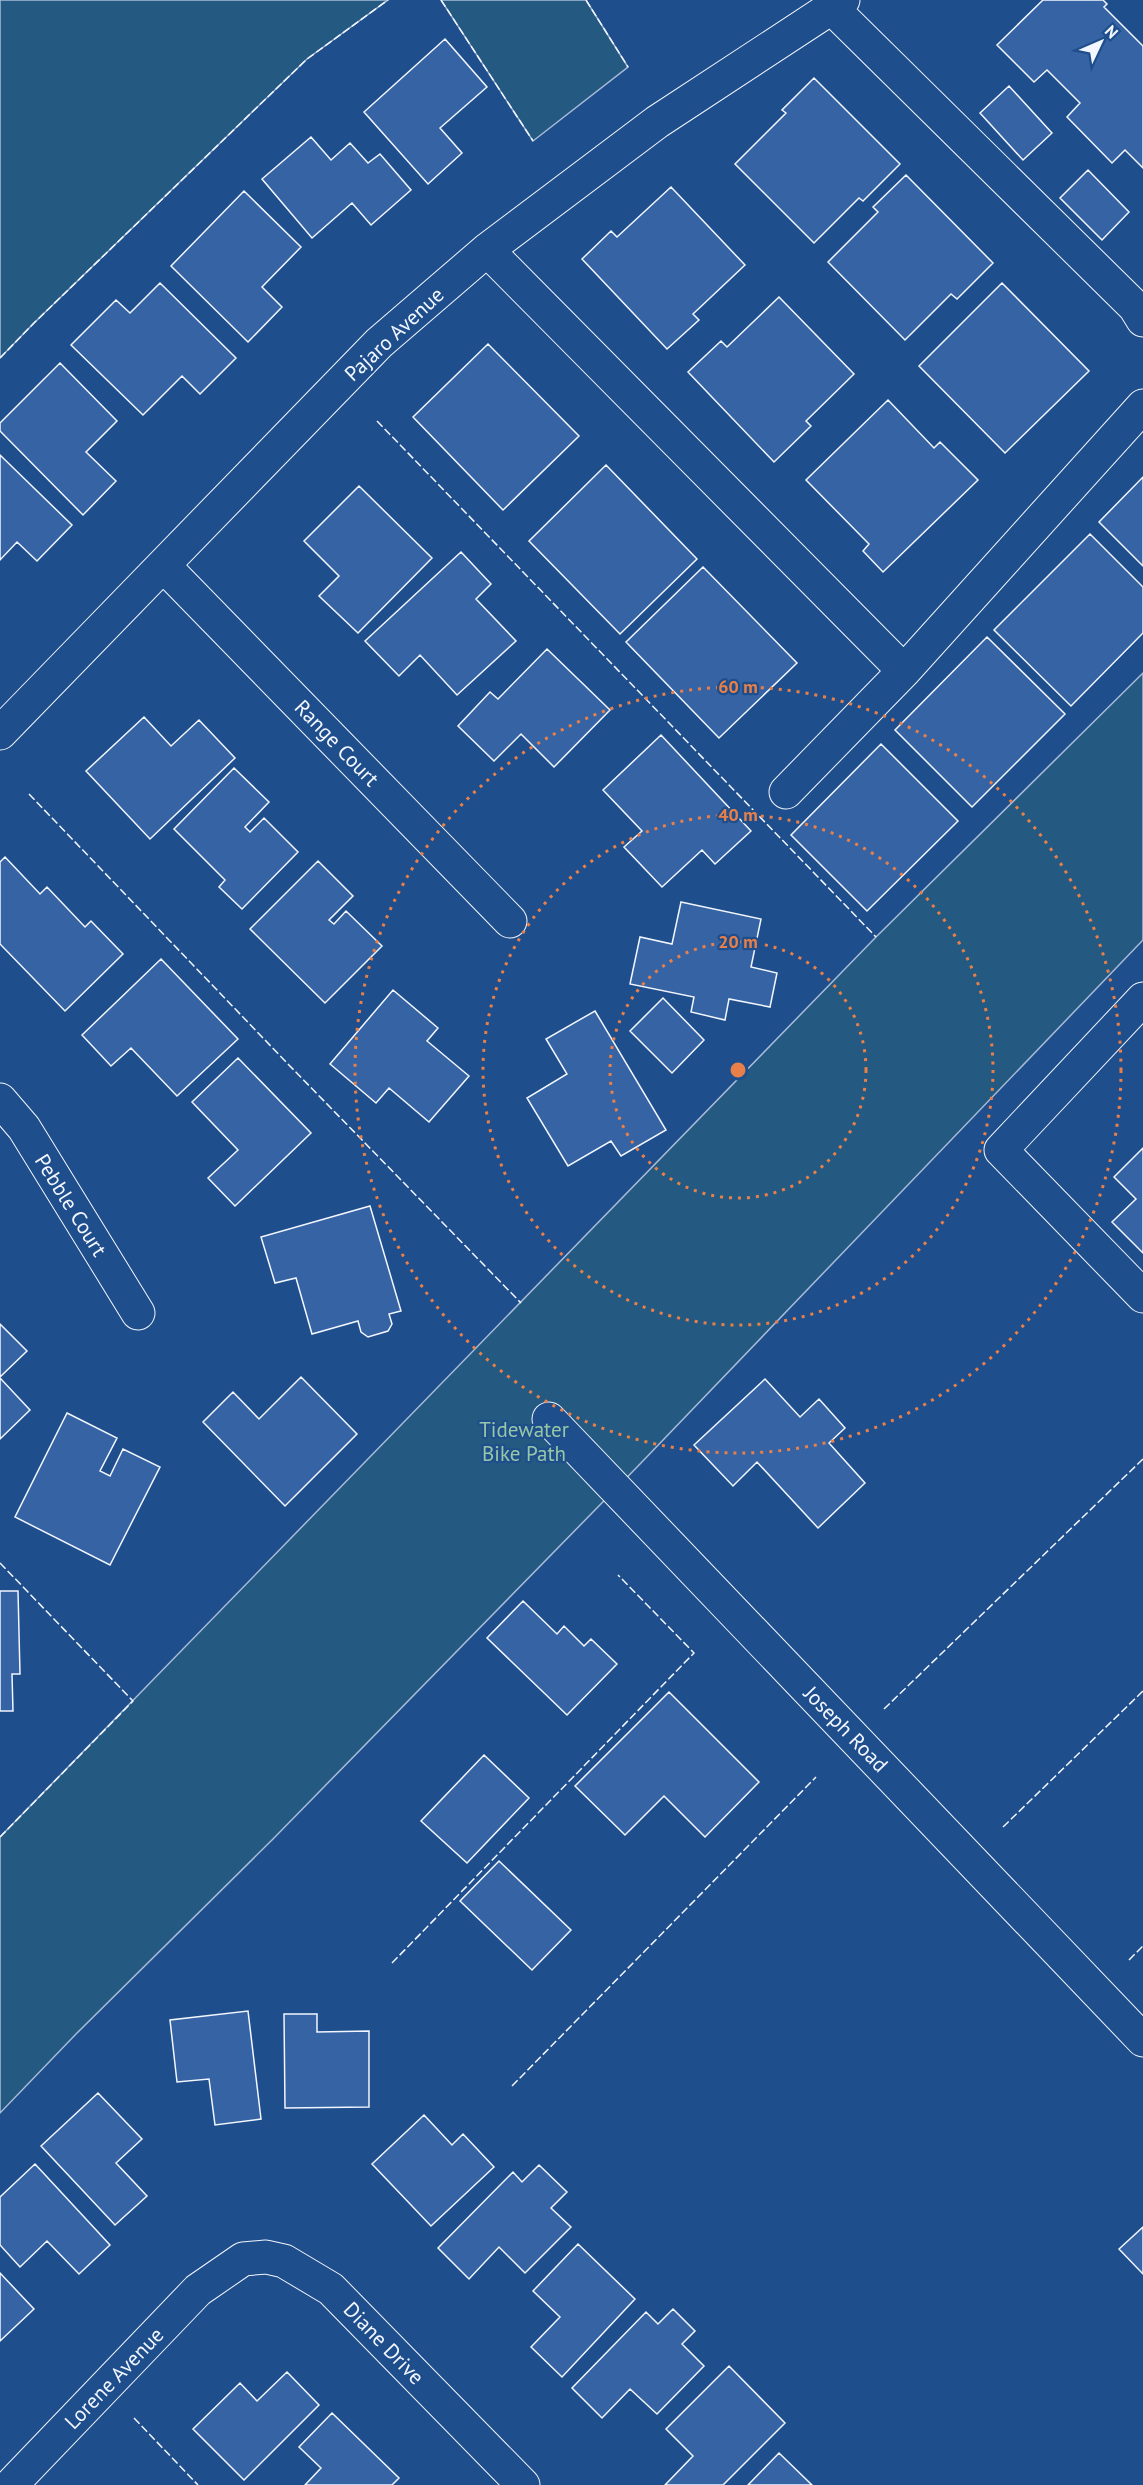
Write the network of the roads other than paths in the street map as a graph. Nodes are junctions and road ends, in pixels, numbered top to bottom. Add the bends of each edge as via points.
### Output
1 (837, 4) edge
2 (487, 250) junction
3 (1143, 320) edge
4 (1143, 406) edge
5 (164, 566) junction
6 (904, 671) junction
7 (0, 733) edge
8 (786, 792) dead end
9 (510, 921) dead end
10 (1143, 999) edge
11 (0, 1100) edge
12 (1143, 1296) edge
13 (138, 1313) dead end
14 (549, 1419) dead end
15 (1143, 2040) edge
16 (220, 2275) joint
17 (11, 2485) edge
18 (523, 2485) edge

1 - 2 street, Pajaro Avenue via 657,122
1 - 3 street via 1135,307
2 - 5 street, Pajaro Avenue via 379,343
2 - 6 street
4 - 6 street
5 - 7 street, Pajaro Avenue
5 - 9 street, Range Court
6 - 8 street
10 - 12 street via 1001,1150
11 - 13 street, Pebble Court via 24,1128
14 - 15 street, Joseph Road
16 - 17 street, Lorene Avenue via 198,2290
16 - 18 street, Diane Drive via 243,2259 266,2257 284,2261 331,2289

